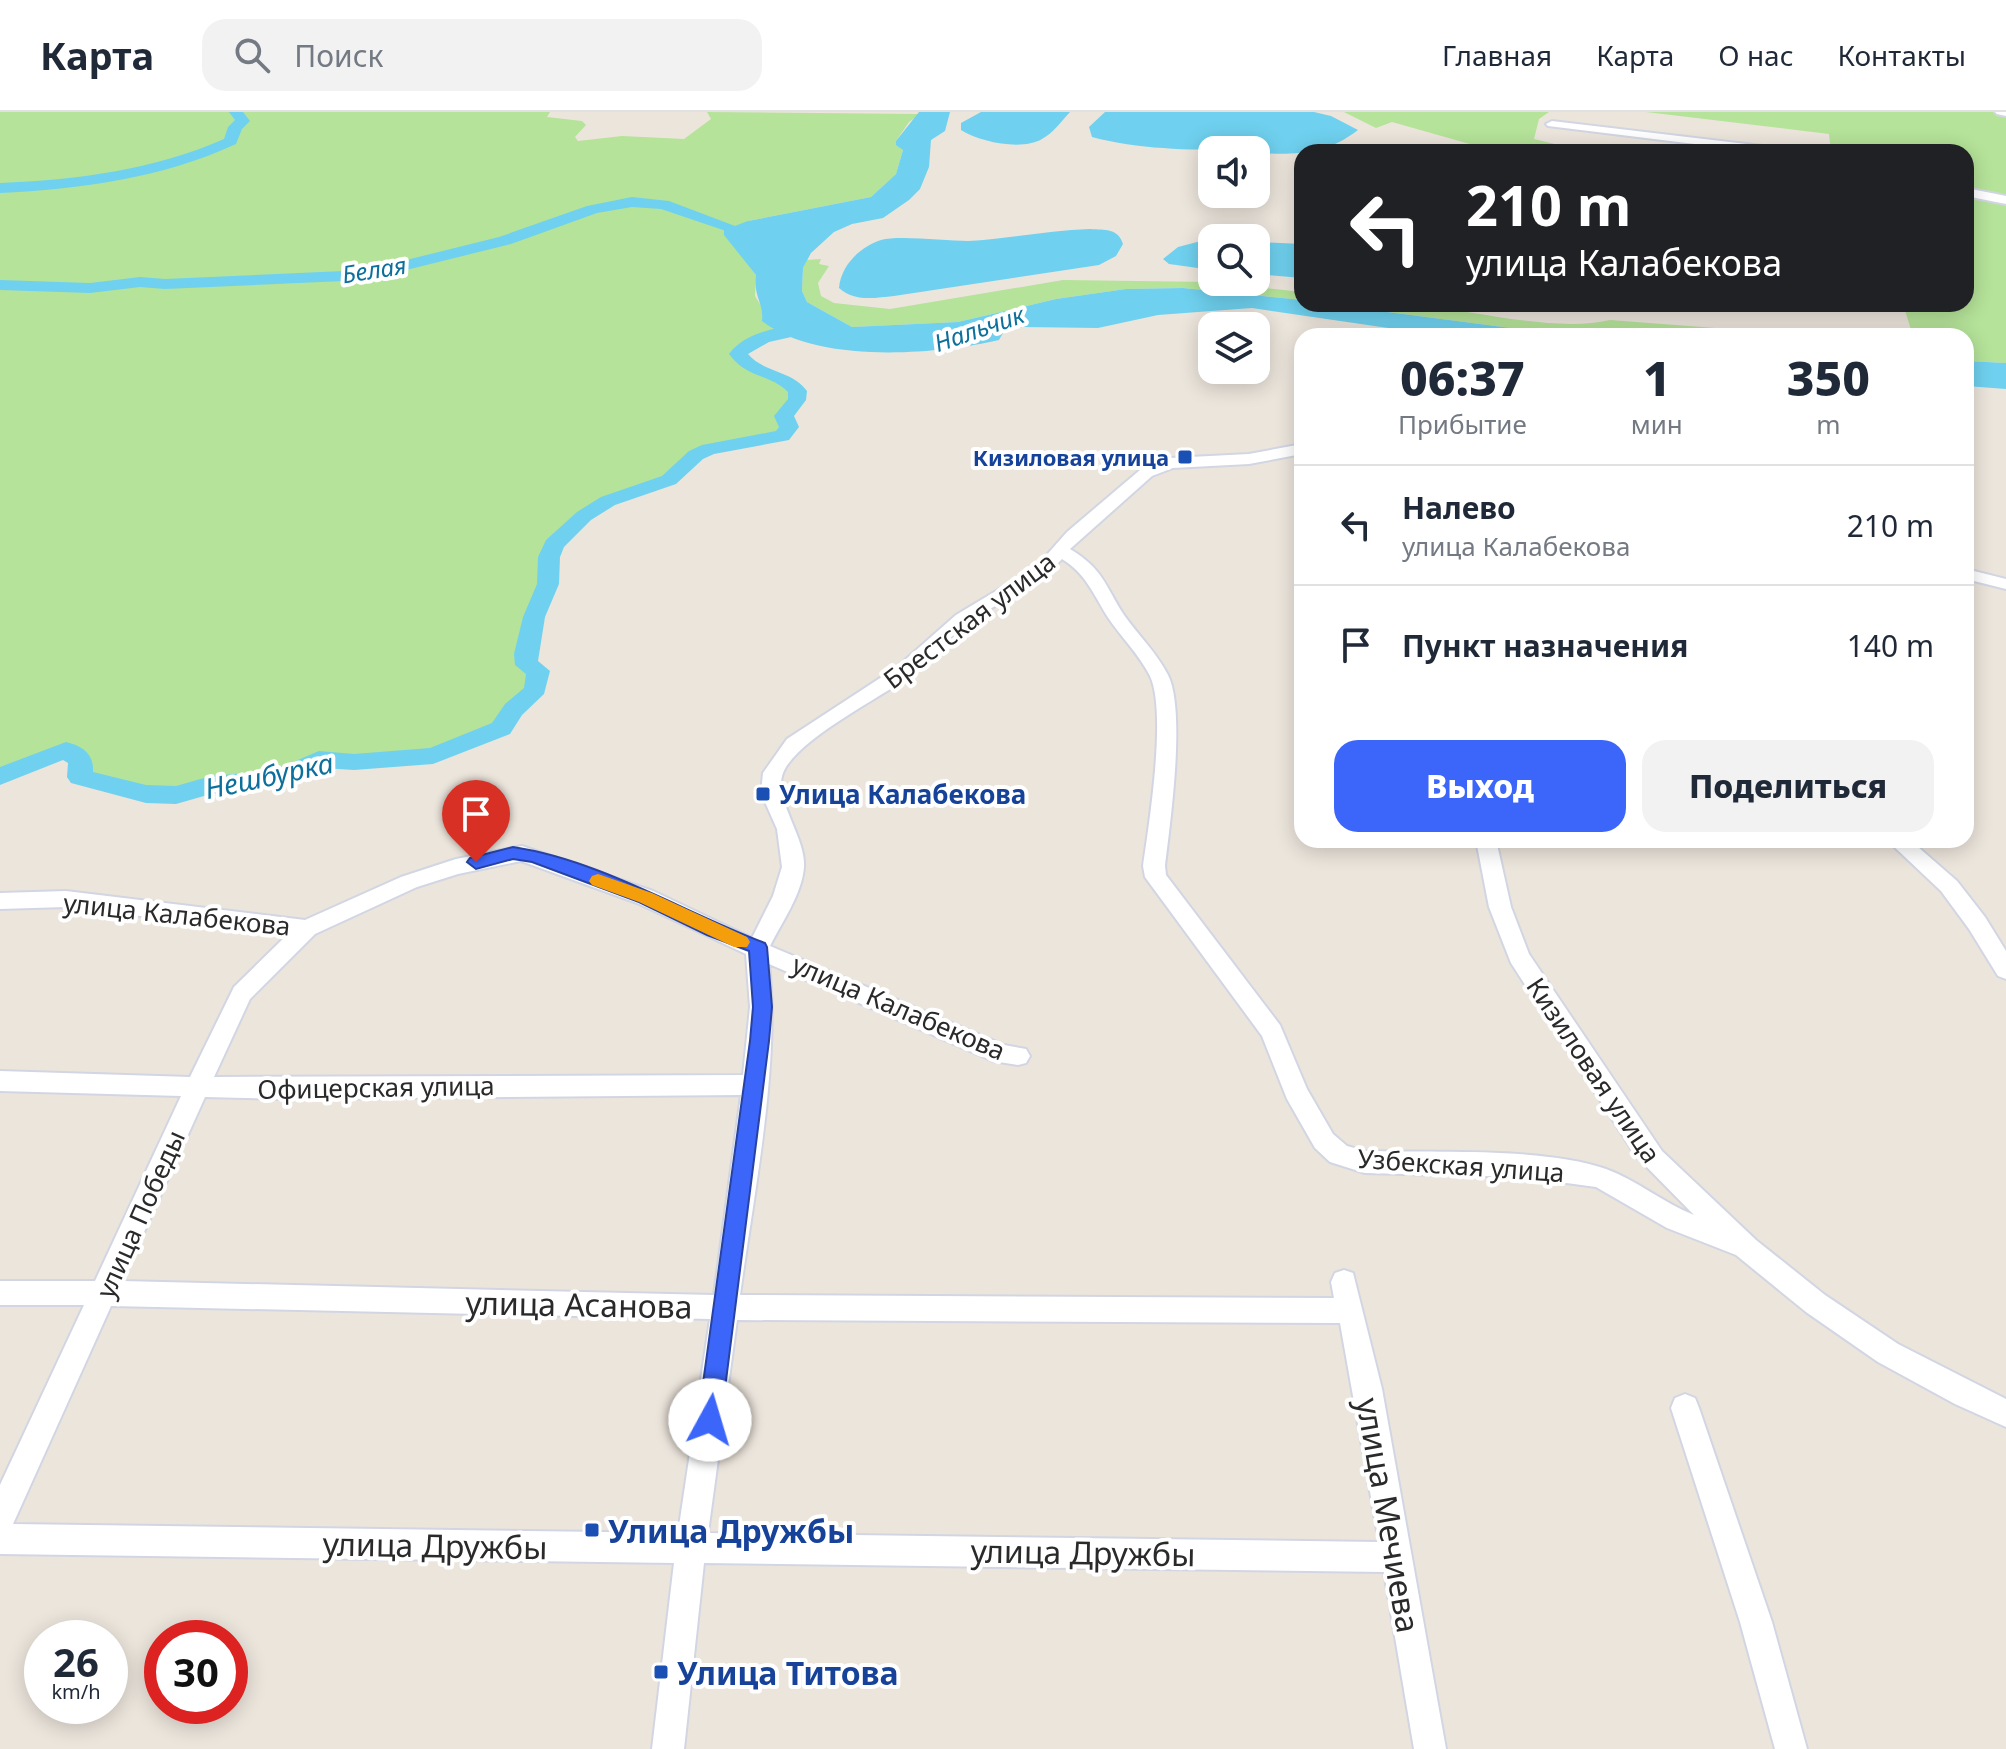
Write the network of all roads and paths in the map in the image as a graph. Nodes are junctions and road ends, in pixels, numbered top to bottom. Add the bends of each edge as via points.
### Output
1 (1552, 124) dead end
2 (1721, 144) edge
3 (1974, 194) edge
4 (2006, 200) edge
5 (1294, 451) edge
6 (1061, 551) junction
7 (1974, 576) edge
8 (2006, 584) edge
9 (1488, 848) edge
10 (1906, 848) edge
11 (0, 901) edge
12 (307, 928) junction
13 (758, 947) junction
14 (2006, 970) edge
15 (1018, 1056) dead end
16 (0, 1081) edge
17 (753, 1085) junction
18 (197, 1088) junction
19 (1740, 1245) junction
20 (0, 1293) edge
21 (104, 1293) junction
22 (1348, 1296) joint
23 (724, 1307) junction
24 (1685, 1408) dead end
25 (2006, 1413) edge
26 (0, 1518) edge
27 (0, 1539) edge
28 (691, 1548) junction
29 (1398, 1557) junction
30 (668, 1749) edge
31 (1430, 1749) edge
32 (1791, 1749) edge

1 - 2 street
3 - 4 street
5 - 6 street, Брестская улица via 1160,466 1139,478
6 - 13 street, Брестская улица via 1034,577 962,619 904,671 803,737 781,758 770,788 787,829 793,867
6 - 19 street, Узбекская улица via 1087,567 1160,677 1165,784 1156,877 1272,1032 1296,1092 1330,1149 1365,1162 1507,1165 1581,1173 1602,1178 1676,1220
7 - 8 street
9 - 19 street, Кизиловая улица via 1500,907 1529,975 1645,1149
10 - 14 street via 1949,886
11 - 12 street, улица Калабекова via 66,899
12 - 13 street, улица Калабекова via 409,882 522,853 645,897
12 - 18 street, улица Победы via 242,993
13 - 15 street, улица Калабекова via 1001,1054
13 - 17 street via 762,1007
16 - 18 street, Офицерская улица
17 - 18 street, Офицерская улица
17 - 23 street
18 - 21 street, улица Победы
19 - 25 street, Кизиловая улица via 1903,1365
20 - 21 street, улица Асанова
21 - 23 street, улица Асанова
21 - 26 street, улица Победы
22 - 23 street, улица Асанова
22 - 29 street, улица Мечиева
23 - 28 street
24 - 32 street via 1756,1622
27 - 28 street, улица Дружбы
28 - 29 street, улица Дружбы
28 - 30 street
29 - 31 street, улица Мечиева

